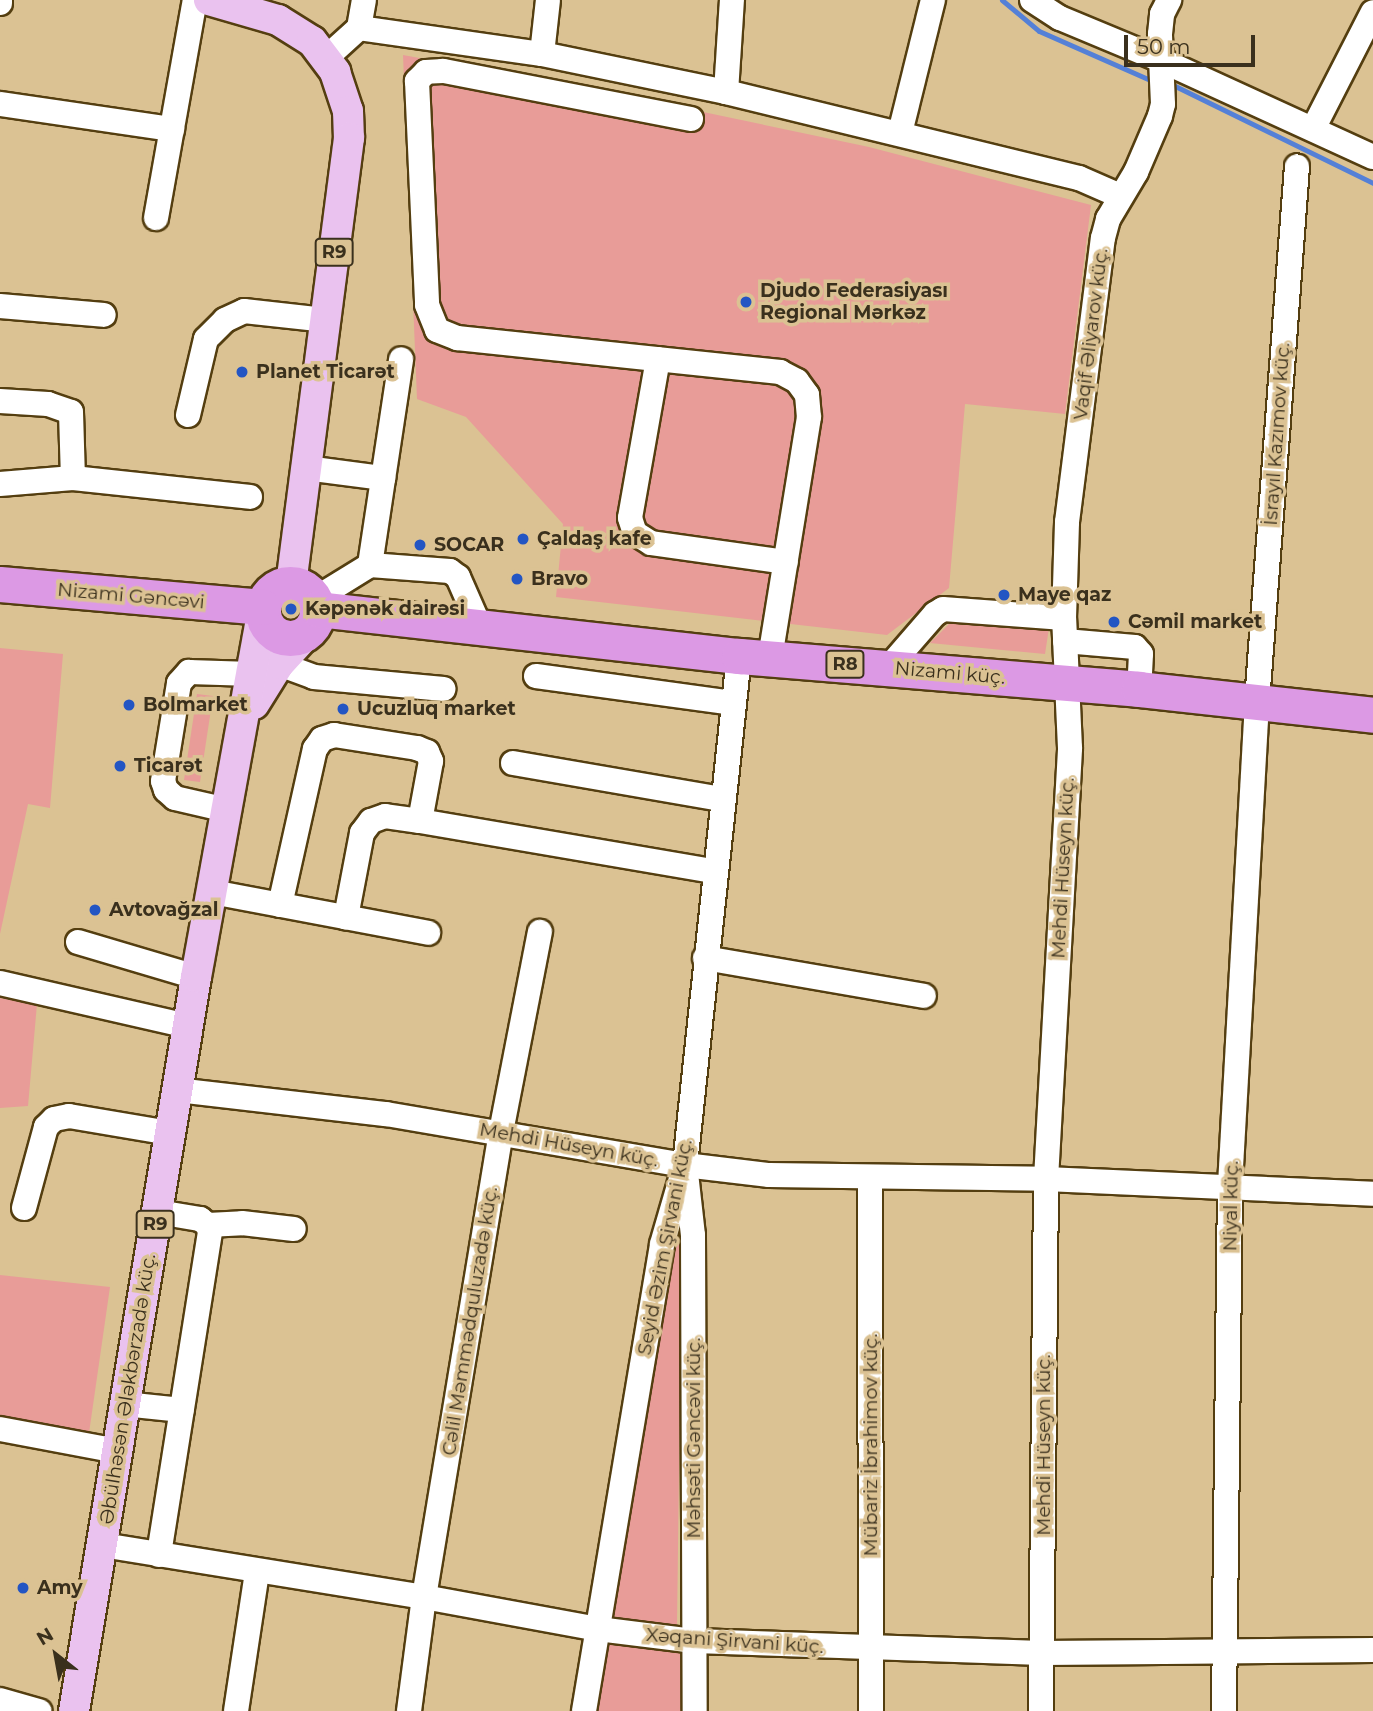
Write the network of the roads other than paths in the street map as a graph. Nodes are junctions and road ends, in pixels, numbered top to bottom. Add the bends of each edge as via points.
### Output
1 (195, 0) edge
2 (209, 0) edge
3 (364, 0) edge
4 (548, 0) edge
5 (732, 0) edge
6 (933, 0) edge
7 (1032, 0) edge
8 (1169, 0) edge
9 (251, 5) edge
10 (1373, 12) edge
11 (359, 28) junction
12 (542, 54) junction
13 (327, 57) junction
14 (1161, 60) junction
15 (726, 92) junction
16 (0, 104) edge
17 (691, 119) dead end
18 (172, 129) junction
19 (1313, 129) junction
20 (900, 133) junction
21 (1373, 157) edge
22 (1297, 166) dead end
23 (1120, 196) junction
24 (156, 218) dead end
25 (0, 306) edge
26 (104, 315) dead end
27 (325, 320) junction
28 (401, 359) dead end
29 (658, 359) junction
30 (0, 401) edge
31 (188, 415) dead end
32 (306, 468) junction
33 (73, 478) junction
34 (383, 478) junction
35 (0, 484) edge
36 (250, 497) dead end
37 (786, 562) junction
38 (370, 565) junction
39 (0, 584) edge
40 (309, 605) junction
41 (263, 607) junction
42 (480, 627) junction
43 (1065, 629) junction
44 (755, 657) junction
45 (888, 668) junction
46 (265, 669) junction
47 (537, 676) dead end
48 (1067, 683) junction
49 (443, 689) dead end
50 (1139, 689) junction
51 (1257, 702) junction
52 (732, 703) junction
53 (1373, 715) edge
54 (513, 762) dead end
55 (722, 799) junction
56 (227, 810) junction
57 (420, 821) junction
58 (714, 871) junction
59 (212, 892) junction
60 (280, 905) junction
61 (346, 917) junction
62 (540, 932) dead end
63 (428, 933) dead end
64 (78, 942) dead end
65 (705, 958) junction
66 (196, 977) junction
67 (0, 983) edge
68 (924, 996) dead end
69 (188, 1026) junction
70 (177, 1090) junction
71 (501, 1132) junction
72 (170, 1133) junction
73 (685, 1165) junction
74 (870, 1178) junction
75 (1046, 1178) junction
76 (1230, 1185) junction
77 (1373, 1194) edge
78 (24, 1208) dead end
79 (158, 1212) junction
80 (208, 1225) junction
81 (294, 1229) dead end
82 (124, 1404) junction
83 (182, 1410) junction
84 (0, 1429) edge
85 (117, 1451) junction
86 (103, 1545) junction
87 (159, 1555) junction
88 (257, 1572) junction
89 (424, 1597) junction
90 (598, 1629) junction
91 (695, 1641) junction
92 (872, 1650) junction
93 (1373, 1650) edge
94 (1042, 1653) junction
95 (1224, 1654) junction
96 (0, 1700) edge
97 (38, 1711) edge
98 (74, 1711) edge
99 (236, 1711) edge
100 (409, 1711) edge
101 (584, 1711) edge
102 (695, 1711) edge
103 (871, 1711) edge
104 (1041, 1711) edge
105 (1224, 1711) edge

1 - 18 street
2 - 9 main road, R9
3 - 11 street
4 - 12 street
5 - 15 street
6 - 20 street
7 - 14 street via 1060,18
8 - 14 street, Vaqif Əliyarov küç. via 1162,14
9 - 13 main road, R9 via 296,30
10 - 19 street
11 - 12 street
11 - 13 street
12 - 15 street
13 - 27 main road, R9 via 343,89 349,138
14 - 19 street
14 - 23 street, Vaqif Əliyarov küç. via 1160,116 1152,140
15 - 20 street
16 - 18 street
17 - 29 street, Seyid Əzim Şirvani küç. via 443,71 426,72 417,81 426,305 437,330 457,338
18 - 24 street
19 - 21 street
20 - 23 street via 1079,178
22 - 51 street, İsrayıl Kazımov küç.
23 - 43 street, Vaqif Əliyarov küç. via 1103,238 1067,522
25 - 26 street
27 - 31 street via 244,311 225,320 206,339
27 - 32 main road, R9
28 - 34 street
29 - 37 street, Seyid Əzim Şirvani küç. via 780,372 797,381 807,395 810,417
29 - 37 street via 630,518 635,533 651,543
30 - 33 street via 48,404 71,412
32 - 34 street
32 - 40 main road, R9
33 - 35 street
33 - 36 street
34 - 38 street
37 - 44 street, Seyid Əzim Şirvani küç.
38 - 40 street
38 - 42 street via 450,571 458,577
39 - 41 highway, Nizami Gəncəvi
40 - 41 highway via 272,590
40 - 41 highway, Nizami küç. via 304,635 284,638 268,626
40 - 42 highway, Nizami küç. / R8
40 - 46 main road, Əbülhəsən Ələkbərzadə küç.
41 - 46 main road
42 - 44 highway, Nizami küç. / R8
43 - 45 street via 943,609
43 - 48 street, Vaqif Əliyarov küç.
43 - 50 street via 1135,647 1141,654
44 - 45 highway, Nizami küç. / R8
44 - 52 street, Seyid Əzim Şirvani küç.
45 - 48 highway, Nizami küç. / R8
46 - 49 street
46 - 56 main road, Əbülhəsən Ələkbərzadə küç. / R9 via 242,737
46 - 56 street via 189,671 179,682 163,781 166,790 175,798
47 - 52 street
48 - 50 highway, Nizami küç. / R8
48 - 75 street, Mehdi Hüseyn küç. via 1070,748
50 - 51 highway, Nizami küç. / R8
51 - 53 highway, Nizami küç. / R8
51 - 76 street, Niyal küç.
52 - 55 street, Seyid Əzim Şirvani küç.
54 - 55 street
55 - 58 street, Seyid Əzim Şirvani küç.
56 - 59 main road, Əbülhəsən Ələkbərzadə küç. / R9
57 - 58 street
57 - 60 street via 431,761 427,752 334,735 322,739 314,749
57 - 61 street via 385,816 371,821 362,833
58 - 65 street, Seyid Əzim Şirvani küç.
59 - 60 street
59 - 66 main road, Əbülhəsən Ələkbərzadə küç. / R9
60 - 61 street
61 - 63 street
62 - 71 street, Cəlil Məmmədquluzadə küç.
64 - 66 street
65 - 68 street
65 - 73 street, Seyid Əzim Şirvani küç.
66 - 69 main road, Əbülhəsən Ələkbərzadə küç. / R9
67 - 69 street
69 - 70 main road, Əbülhəsən Ələkbərzadə küç. / R9
70 - 71 street, Mehdi Hüseyn küç.
70 - 72 main road, Əbülhəsən Ələkbərzadə küç. / R9
71 - 73 street, Mehdi Hüseyn küç.
71 - 89 street, Cəlil Məmmədquluzadə küç.
72 - 78 street via 69,1115 54,1119 46,1127
72 - 79 main road, Əbülhəsən Ələkbərzadə küç. / R9
73 - 74 street, Mehdi Hüseyn küç. via 769,1175
73 - 90 street, Seyid Əzim Şirvani küç. via 662,1244
73 - 91 street, Məhsəti Gəncəvi küç. via 693,1235
74 - 75 street, Mehdi Hüseyn küç.
74 - 92 street, Mübariz İbrahimov küç.
75 - 76 street, Mehdi Hüseyn küç.
75 - 94 street, Mehdi Hüseyn küç.
76 - 77 street, Mehdi Hüseyn küç.
76 - 95 street, Niyal küç.
79 - 80 street via 200,1219
79 - 82 main road, Əbülhəsən Ələkbərzadə küç. / R9
80 - 81 street via 242,1223
80 - 83 street
82 - 83 street
82 - 85 main road, Əbülhəsən Ələkbərzadə küç. / R9
83 - 87 street
84 - 85 street
85 - 86 main road, Əbülhəsən Ələkbərzadə küç. / R9
86 - 87 street, Xəqani Şirvani küç.
86 - 98 main road, Əbülhəsən Ələkbərzadə küç. / R9
87 - 88 street, Xəqani Şirvani küç.
88 - 89 street, Xəqani Şirvani küç.
88 - 99 street
89 - 90 street, Xəqani Şirvani küç.
89 - 100 street, Cəlil Məmmədquluzadə küç.
90 - 91 street, Xəqani Şirvani küç.
90 - 101 street, Seyid Əzim Şirvani küç.
91 - 92 street, Xəqani Şirvani küç.
91 - 102 street, Məhsəti Gəncəvi küç.
92 - 94 street, Xəqani Şirvani küç.
92 - 103 street, Mübariz İbrahimov küç.
93 - 95 street, Xəqani Şirvani küç.
94 - 95 street, Xəqani Şirvani küç.
94 - 104 street, Mehdi Hüseyn küç.
95 - 105 street, Niyal küç.
96 - 97 street

